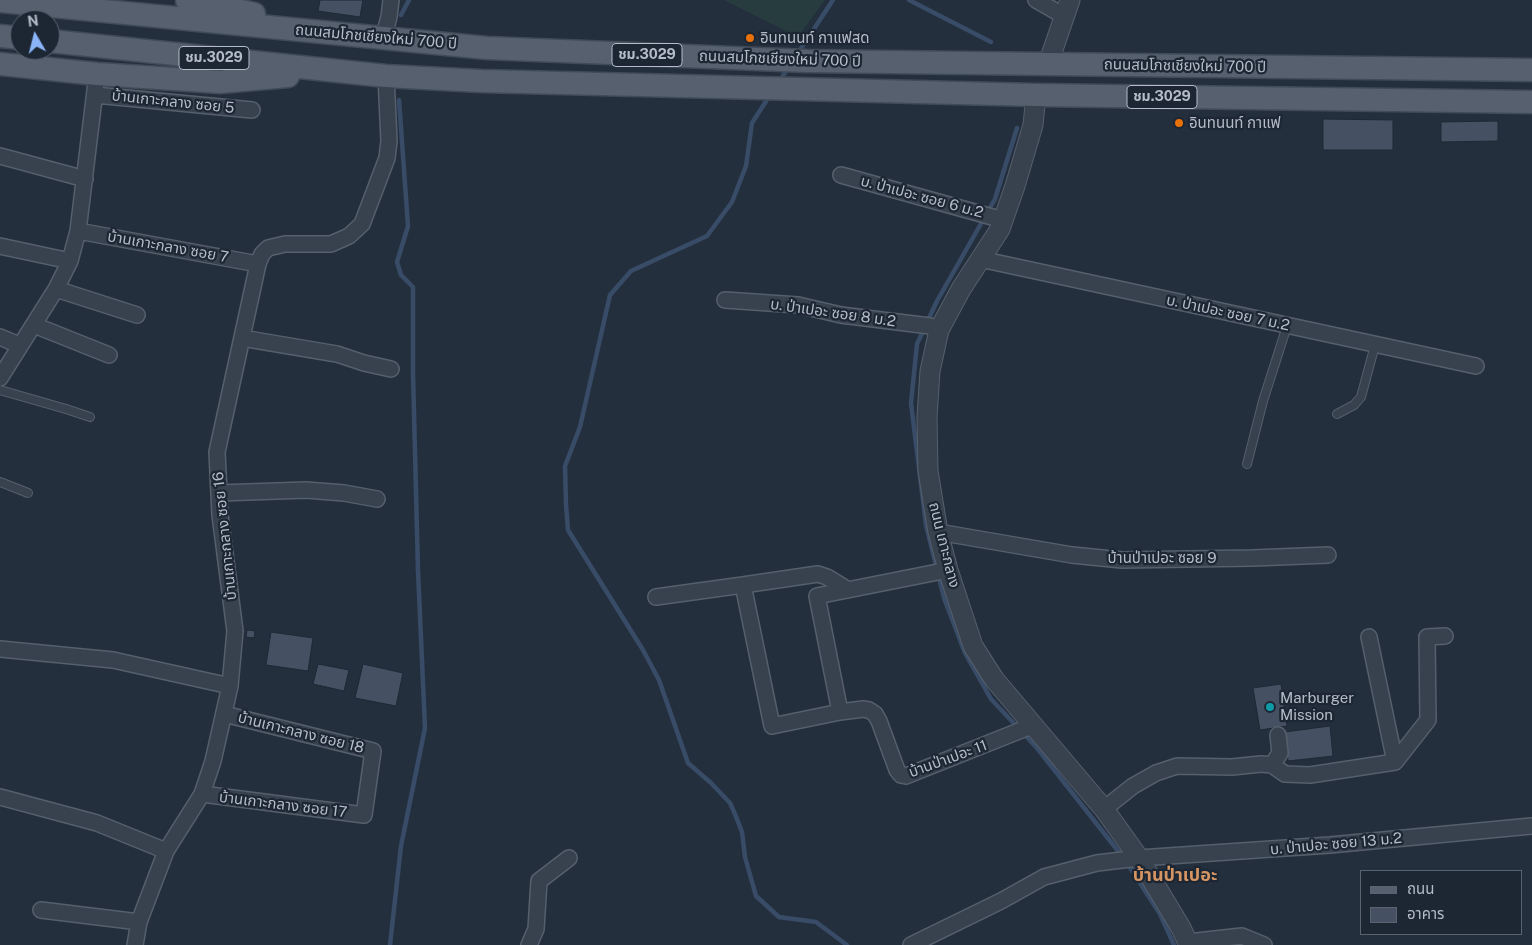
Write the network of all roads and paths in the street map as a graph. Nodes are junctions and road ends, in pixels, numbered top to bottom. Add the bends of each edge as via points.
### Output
1 (187, 0) edge
2 (392, 0) edge
3 (1036, 0) edge
4 (0, 1) edge
5 (1067, 8) edge
6 (338, 34) junction
7 (378, 38) junction
8 (60, 42) edge
9 (0, 64) edge
10 (1048, 64) junction
11 (1532, 70) edge
12 (337, 71) junction
13 (386, 76) junction
14 (96, 84) junction
15 (1036, 95) junction
16 (1532, 102) edge
17 (252, 110) dead end
18 (0, 156) edge
19 (841, 175) dead end
20 (86, 179) junction
21 (1003, 220) junction
22 (78, 231) junction
23 (0, 246) edge
24 (980, 259) junction
25 (70, 261) junction
26 (258, 264) junction
27 (56, 289) junction
28 (725, 300) dead end
29 (137, 315) dead end
30 (34, 325) junction
31 (1286, 326) junction
32 (930, 327) junction
33 (0, 337) edge
34 (242, 338) junction
35 (19, 345) junction
36 (1375, 345) junction
37 (109, 355) dead end
38 (1476, 366) dead end
39 (391, 369) dead end
40 (0, 378) edge
41 (0, 390) edge
42 (1337, 414) dead end
43 (90, 418) dead end
44 (1247, 464) dead end
45 (0, 482) edge
46 (219, 493) junction
47 (28, 494) dead end
48 (377, 500) dead end
49 (938, 532) junction
50 (1328, 555) dead end
51 (941, 571) junction
52 (743, 584) junction
53 (848, 590) junction
54 (656, 597) dead end
55 (1445, 636) dead end
56 (1369, 638) dead end
57 (0, 649) edge
58 (230, 686) junction
59 (840, 712) junction
60 (224, 714) junction
61 (1025, 729) junction
62 (1278, 735) dead end
63 (1395, 762) junction
64 (1272, 765) junction
65 (369, 785) joint
66 (202, 794) junction
67 (0, 797) edge
68 (1104, 809) junction
69 (1532, 826) edge
70 (166, 851) junction
71 (569, 858) dead end
72 (1128, 859) junction
73 (41, 910) dead end
74 (140, 922) junction
75 (1189, 943) edge
76 (136, 945) edge
77 (530, 945) edge
78 (912, 945) edge
79 (1264, 945) edge

1 - 6 main road
2 - 7 street via 387,23
3 - 5 street
4 - 6 main road, ถนนสมโภชเชียงใหม่ 700 ปี / ชม.3029
5 - 10 street
6 - 7 main road, ถนนสมโภชเชียงใหม่ 700 ปี / ชม.3029
7 - 10 main road, ถนนสมโภชเชียงใหม่ 700 ปี / ชม.3029 via 487,48 771,60
8 - 12 main road, ถนนสมโภชเชียงใหม่ 700 ปี / ชม.3029
9 - 14 main road
10 - 11 main road, ถนนสมโภชเชียงใหม่ 700 ปี / ชม.3029
12 - 13 main road, ถนนสมโภชเชียงใหม่ 700 ปี / ชม.3029
12 - 14 main road via 220,82
13 - 15 main road, ถนนสมโภชเชียงใหม่ 700 ปี / ชม.3029
13 - 26 street, บ้านเกาะกลาง ซอย 16 via 387,158 362,224 349,236 331,244 285,244 268,248
14 - 17 street, บ้านเกาะกลาง ซอย 5
14 - 20 street
15 - 16 main road, ถนนสมโภชเชียงใหม่ 700 ปี / ชม.3029
15 - 21 street, ถนน เกาะกลาง via 1033,125
18 - 20 street
19 - 21 street, บ. ป่าเปอะ ซอย 6 ม.2
20 - 22 street
21 - 24 street, ถนน เกาะกลาง
22 - 25 street
22 - 26 street, บ้านเกาะกลาง ซอย 7
23 - 25 street
24 - 31 street, บ. ป่าเปอะ ซอย 7 ม.2
24 - 32 street, ถนน เกาะกลาง
25 - 27 street
26 - 34 street, บ้านเกาะกลาง ซอย 16
27 - 29 street
27 - 30 street
28 - 32 street, บ. ป่าเปอะ ซอย 8 ม.2 via 798,305 841,315
30 - 35 street
30 - 37 street
31 - 36 street, บ. ป่าเปอะ ซอย 7 ม.2
31 - 44 lane
32 - 49 street, ถนน เกาะกลาง via 928,471
33 - 35 street
34 - 39 street via 337,354
34 - 46 street, บ้านเกาะกลาง ซอย 16 via 217,452
35 - 40 street
36 - 38 street, บ. ป่าเปอะ ซอย 7 ม.2
36 - 42 lane via 1361,397
41 - 43 lane
45 - 47 lane
46 - 48 street via 306,490
46 - 58 street, บ้านเกาะกลาง ซอย 16 via 235,632
49 - 50 street, บ้านป่าเปอะ ซอย 9 via 1122,560
49 - 51 street, ถนน เกาะกลาง
51 - 53 street
51 - 61 street, ถนน เกาะกลาง via 973,646
52 - 53 street via 818,574
52 - 54 street
52 - 59 street via 772,726
53 - 59 street via 817,596
55 - 63 street via 1427,637 1428,720
56 - 63 street
57 - 58 street via 114,660
58 - 60 street, บ้านเกาะกลาง ซอย 16
59 - 61 street, บ้านป่าเปอะ 11 via 863,709 875,714 901,775 906,776
60 - 65 street, บ้านเกาะกลาง ซอย 18 via 373,751
60 - 66 street, บ้านเกาะกลาง ซอย 16
61 - 68 street, ถนน เกาะกลาง
62 - 64 street via 1280,753
63 - 64 street via 1310,775 1284,774
64 - 68 street via 1177,766 1133,786
65 - 66 street, บ้านเกาะกลาง ซอย 17 via 364,816
66 - 70 street, บ้านเกาะกลาง ซอย 16
67 - 70 street via 97,823
68 - 72 street, ถนน เกาะกลาง
69 - 72 street, บ. ป่าเปอะ ซอย 13 ม.2
70 - 74 street, บ้านเกาะกลาง ซอย 16
71 - 77 street via 539,881 536,929
72 - 75 street, ถนน เกาะกลาง
72 - 78 street, บ. ป่าเปอะ ซอย 13 ม.2 via 1097,862 1044,877
73 - 74 street
74 - 76 street, บ้านเกาะกลาง ซอย 16
75 - 79 street via 1242,936

